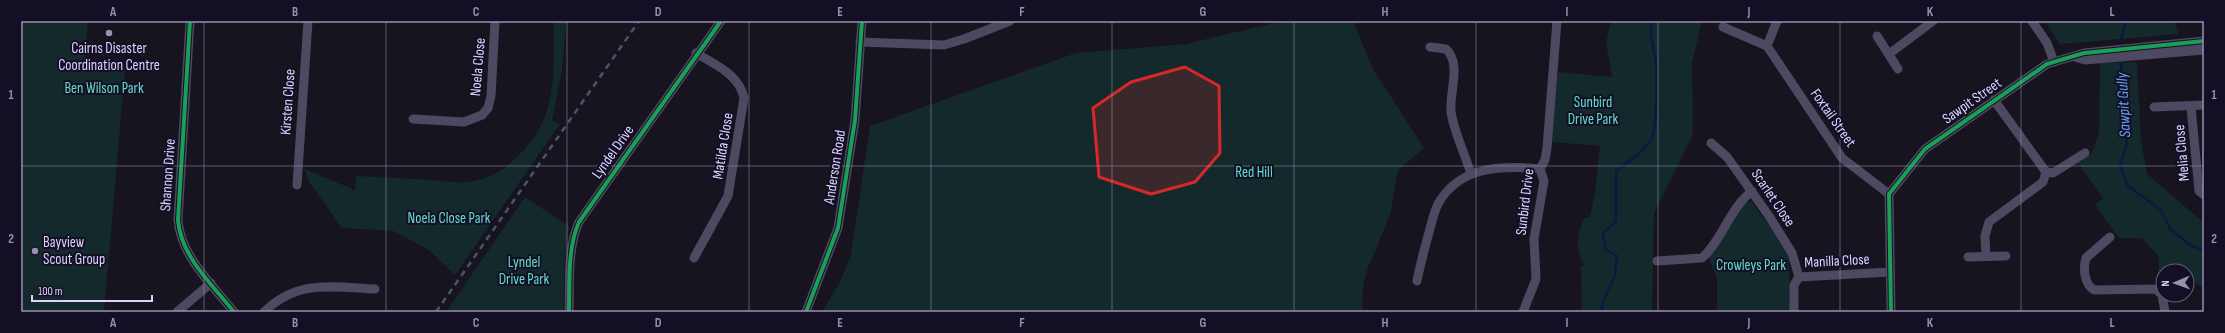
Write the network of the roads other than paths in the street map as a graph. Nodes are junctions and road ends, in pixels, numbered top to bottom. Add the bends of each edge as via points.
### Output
1 (190, 21) edge
2 (308, 21) edge
3 (495, 21) edge
4 (721, 21) edge
5 (862, 21) edge
6 (1010, 21) edge
7 (1557, 21) edge
8 (1777, 21) edge
9 (1933, 21) edge
10 (2032, 21) edge
11 (1723, 27) dead end
12 (1877, 36) dead end
13 (2204, 41) edge
14 (860, 42) junction
15 (1766, 46) junction
16 (1430, 47) dead end
17 (2204, 50) edge
18 (696, 53) junction
19 (1889, 54) junction
20 (2075, 57) junction
21 (2054, 62) junction
22 (1898, 69) dead end
23 (1994, 100) junction
24 (2204, 105) edge
25 (2154, 107) dead end
26 (2192, 107) junction
27 (413, 119) dead end
28 (1711, 143) dead end
29 (2085, 153) dead end
30 (1540, 169) junction
31 (2046, 172) junction
32 (1471, 174) junction
33 (297, 185) dead end
34 (1752, 191) junction
35 (1889, 194) junction
36 (2204, 196) edge
37 (2110, 237) dead end
38 (1986, 256) junction
39 (2006, 256) dead end
40 (1968, 257) dead end
41 (694, 258) dead end
42 (1657, 261) dead end
43 (1890, 272) junction
44 (1799, 276) junction
45 (1417, 281) dead end
46 (211, 283) junction
47 (375, 289) dead end
48 (177, 312) edge
49 (234, 312) edge
50 (264, 312) edge
51 (569, 312) edge
52 (806, 312) edge
53 (1523, 312) edge
54 (1794, 312) edge
55 (1890, 312) edge
56 (2165, 312) edge

1 - 46 street, Shannon Drive via 179,235 190,258
2 - 33 street, Kirsten Close
3 - 27 street, Noela Close via 491,96 488,108 482,115 464,122
4 - 18 street, Lyndel Drive
5 - 14 street, Anderson Road
6 - 14 street via 944,45
7 - 30 street, Sunbird Drive via 1547,148
8 - 15 street
9 - 19 street
10 - 21 street via 2047,43
11 - 15 street
12 - 19 street
13 - 20 street, Sawpit Street via 2084,53
14 - 52 street, Anderson Road via 855,120 838,228
15 - 35 street, Foxtail Street via 1842,158
16 - 32 street via 1446,49 1453,61 1451,111
17 - 20 street, Sawpit Street via 2085,60
18 - 41 street, Matilda Close via 734,77 742,88 744,98 728,196
18 - 51 street, Lyndel Drive via 579,222 572,248
19 - 22 street
20 - 21 street, Sawpit Street
21 - 23 street, Sawpit Street via 2036,70
23 - 31 street
23 - 35 street, Sawpit Street via 1925,149
24 - 26 street, Melia Close
25 - 26 street, Melia Close
26 - 36 street, Melia Close via 2199,191
28 - 34 street, Scarlet Close via 1727,157
29 - 31 street via 2053,173
30 - 32 street via 1502,167
30 - 53 street, Sunbird Drive via 1544,181 1534,239 1536,279
31 - 38 street via 2043,182 1989,222 1985,236
32 - 45 street via 1456,183 1438,204
34 - 42 street via 1735,208 1702,258
34 - 44 street, Scarlet Close via 1789,247
35 - 43 street
37 - 56 street via 2086,258 2085,271 2089,286 2094,290 2156,289 2162,295
38 - 39 street
38 - 40 street
43 - 44 street, Manilla Close
43 - 55 street
44 - 54 street, Manilla Close via 1794,285
46 - 48 street
46 - 49 street, Shannon Drive
47 - 50 street via 309,287 284,296

